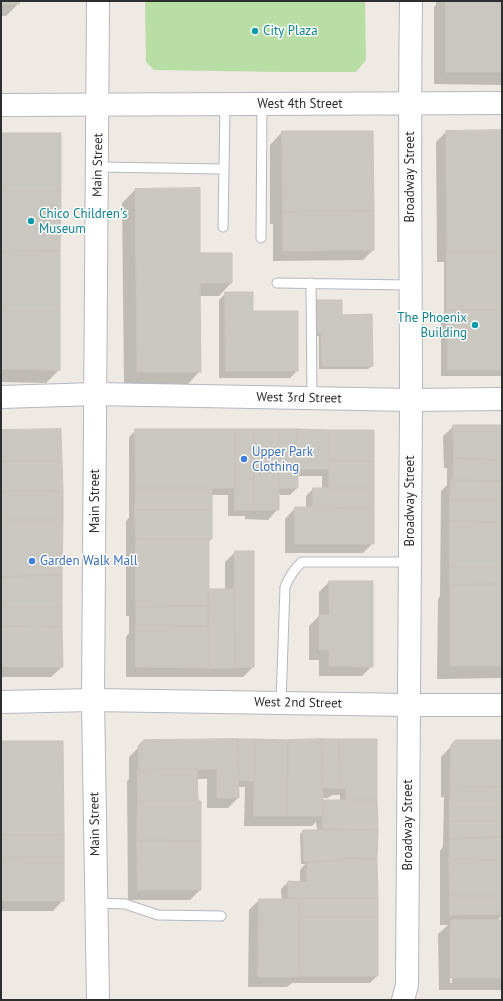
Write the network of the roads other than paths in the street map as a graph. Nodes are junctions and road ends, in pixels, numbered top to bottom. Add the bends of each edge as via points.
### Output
1 (98, 1) edge
2 (411, 1) edge
3 (410, 103) junction
4 (502, 103) edge
5 (225, 104) junction
6 (262, 104) junction
7 (1, 105) edge
8 (98, 105) junction
9 (98, 167) junction
10 (224, 169) junction
11 (223, 227) dead end
12 (261, 238) dead end
13 (277, 283) dead end
14 (311, 283) junction
15 (410, 285) junction
16 (95, 394) junction
17 (1, 397) edge
18 (312, 398) junction
19 (502, 399) edge
20 (411, 400) junction
21 (410, 562) junction
22 (93, 700) junction
23 (1, 702) edge
24 (281, 703) junction
25 (409, 705) junction
26 (502, 705) edge
27 (97, 903) junction
28 (221, 916) dead end
29 (98, 1000) edge
30 (403, 1000) edge

1 - 8 main road, Main Street
2 - 3 main road, Broadway Street
3 - 4 main road, West 4th Street
3 - 6 main road, West 4th Street
3 - 15 main road, Broadway Street
5 - 6 main road, West 4th Street
5 - 8 main road, West 4th Street
5 - 10 lane
6 - 12 lane
7 - 8 main road, West 4th Street
8 - 9 main road, Main Street
9 - 10 lane
9 - 16 main road, Main Street
10 - 11 lane
13 - 14 lane
14 - 15 lane
14 - 18 lane
15 - 20 main road, Broadway Street
16 - 17 main road, West 3rd Street
16 - 18 main road, West 3rd Street
16 - 22 main road, Main Street
18 - 20 main road, West 3rd Street
19 - 20 main road, West 3rd Street
20 - 21 main road, Broadway Street
21 - 24 lane via 302,562 296,567 285,587
21 - 25 main road, Broadway Street
22 - 23 main road, West 2nd Street
22 - 24 main road, West 2nd Street
22 - 27 main road, Main Street
24 - 25 main road, West 2nd Street
25 - 26 main road, West 2nd Street
25 - 30 main road, Broadway Street via 407,985
27 - 28 lane via 125,904 158,915
27 - 29 main road, Main Street

